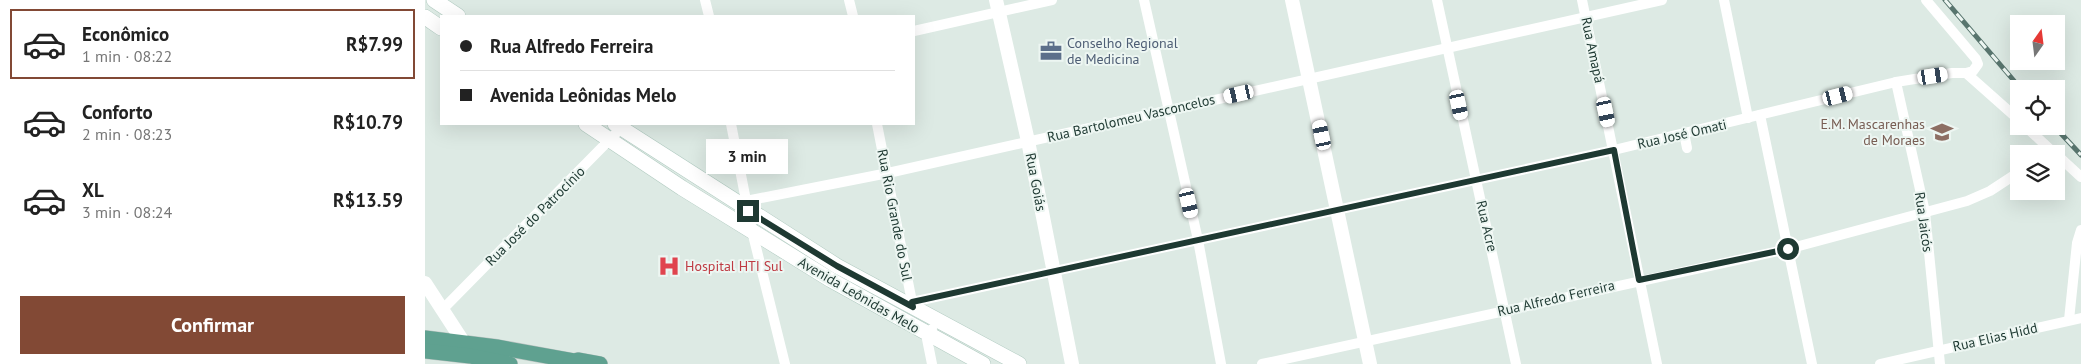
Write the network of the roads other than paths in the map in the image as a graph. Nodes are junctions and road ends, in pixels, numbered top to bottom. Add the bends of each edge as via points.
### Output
1 (434, 0) edge
2 (705, 0) edge
3 (849, 0) edge
4 (1052, 0) edge
5 (1145, 0) edge
6 (1292, 0) edge
7 (1437, 0) edge
8 (1582, 0) edge
9 (1662, 0) edge
10 (1724, 0) edge
11 (1927, 0) edge
12 (998, 6) edge
13 (456, 15) edge
14 (709, 15) edge
15 (853, 15) edge
16 (425, 17) edge
17 (1586, 17) junction
18 (440, 27) edge
19 (915, 31) edge
20 (1447, 48) junction
21 (1966, 73) junction
22 (1310, 78) junction
23 (1896, 82) junction
24 (1169, 110) junction
25 (2010, 112) edge
26 (1760, 115) junction
27 (1748, 118) junction
28 (588, 125) edge
29 (621, 125) edge
30 (731, 125) edge
31 (877, 125) edge
32 (1684, 133) junction
33 (2034, 135) edge
34 (611, 140) junction
35 (1029, 141) junction
36 (2045, 145) edge
37 (1687, 148) dead end
38 (1614, 150) junction
39 (2065, 163) edge
40 (888, 173) junction
41 (2081, 177) edge
42 (2010, 178) edge
43 (1476, 180) junction
44 (747, 206) junction
45 (1338, 210) junction
46 (1925, 212) junction
47 (2081, 230) edge
48 (752, 231) junction
49 (1198, 240) junction
50 (1788, 249) junction
51 (1054, 272) junction
52 (1639, 280) junction
53 (425, 284) edge
54 (913, 304) junction
55 (443, 308) junction
56 (1506, 309) junction
57 (2081, 318) edge
58 (2069, 320) junction
59 (938, 321) junction
60 (929, 335) junction
61 (425, 338) edge
62 (1366, 342) junction
63 (425, 350) edge
64 (1938, 351) junction
65 (469, 354) edge
66 (584, 363) edge
67 (510, 364) edge
68 (785, 364) edge
69 (932, 364) edge
70 (983, 364) edge
71 (1019, 364) edge
72 (1072, 364) edge
73 (1221, 364) edge
74 (1262, 364) edge
75 (1370, 364) edge
76 (1516, 364) edge
77 (1657, 364) edge
78 (1812, 364) edge
79 (1880, 364) edge
80 (1940, 364) edge

1 - 13 main road
2 - 14 street
3 - 15 street
4 - 12 street
5 - 24 street
6 - 22 street
7 - 20 street, Rua Acre
8 - 17 street, Rua Amapá
9 - 17 street, Rua Bartolomeu Vasconcelos
10 - 27 street
11 - 21 street via 1975,59 1976,68
12 - 19 street
12 - 35 street, Rua Goiás
16 - 18 main road
17 - 20 street, Rua Bartolomeu Vasconcelos
17 - 38 street, Rua Amapá
20 - 22 street, Rua Bartolomeu Vasconcelos
20 - 43 street, Rua Acre
21 - 23 street, Rua José Omati
21 - 25 street
22 - 24 street, Rua Bartolomeu Vasconcelos
22 - 45 street
23 - 26 street, Rua José Omati
23 - 46 street, Rua Jaicós
24 - 35 street, Rua Bartolomeu Vasconcelos
24 - 49 street
26 - 27 street, Rua José Omati
26 - 50 street
27 - 32 street, Rua José Omati
28 - 34 main road, Avenida Leônidas Melo
29 - 34 street, Rua José do Patrocínio
29 - 44 main road, Avenida Leônidas Melo
30 - 44 street
31 - 40 street, Rua Rio Grande do Sul
32 - 37 street
32 - 38 street, Rua José Omati
33 - 36 street
34 - 48 main road, Avenida Leônidas Melo
34 - 55 street, Rua José do Patrocínio
35 - 40 street, Rua Bartolomeu Vasconcelos
35 - 51 street, Rua Goiás
38 - 43 street, Rua José Omati
38 - 52 street, Rua Amapá
39 - 41 street
40 - 44 street, Rua Bartolomeu Vasconcelos
40 - 54 street, Rua Rio Grande do Sul
42 - 46 street, Rua Alfredo Ferreira via 1967,201
43 - 45 street, Rua José Omati
43 - 56 street, Rua Acre
44 - 48 street
44 - 54 main road, Avenida Leônidas Melo via 837,266
45 - 49 street, Rua José Omati
45 - 62 street
46 - 50 street, Rua Alfredo Ferreira
46 - 64 street, Rua Jaicós
47 - 58 street
48 - 60 main road, Avenida Leônidas Melo
48 - 68 street
49 - 51 street, Rua José Omati
49 - 73 street
50 - 52 street, Rua Alfredo Ferreira
50 - 78 street
51 - 54 street, Rua José Omati
51 - 72 street, Rua Goiás
52 - 56 street, Rua Alfredo Ferreira
52 - 77 street, Rua Amapá
53 - 55 street
54 - 59 main road, Avenida Leônidas Melo
55 - 65 street
56 - 62 street, Rua Alfredo Ferreira
56 - 76 street, Rua Acre
57 - 58 street, Rua Elias Hidd
58 - 64 street, Rua Elias Hidd
59 - 60 street
59 - 71 main road, Avenida Leônidas Melo
60 - 69 street via 927,342
60 - 70 main road, Avenida Leônidas Melo
61 - 65 main road
62 - 74 street, Rua Alfredo Ferreira
62 - 75 street
63 - 65 main road
64 - 79 street, Rua Elias Hidd
64 - 80 street, Rua Jaicós
65 - 66 main road
65 - 67 main road

